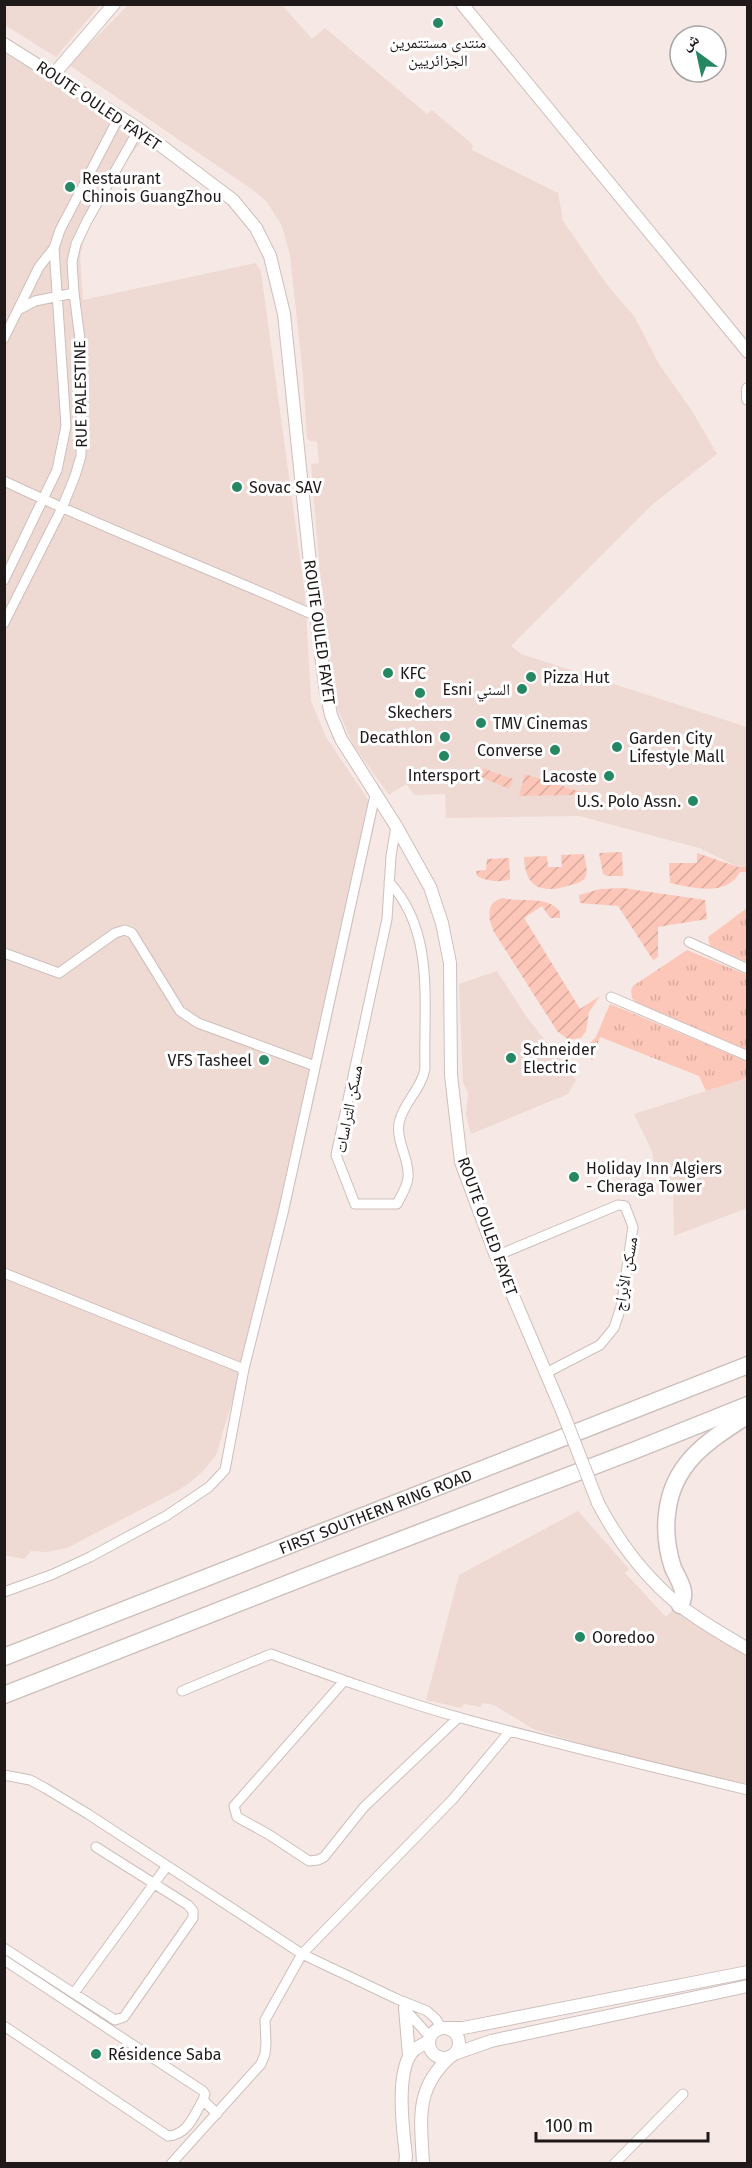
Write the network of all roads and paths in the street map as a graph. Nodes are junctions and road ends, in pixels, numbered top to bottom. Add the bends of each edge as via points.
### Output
1 (114, 4) edge
2 (462, 4) edge
3 (4, 45) edge
4 (54, 74) junction
5 (119, 117) junction
6 (139, 129) junction
7 (54, 248) junction
8 (74, 293) junction
9 (56, 296) junction
10 (18, 310) junction
11 (4, 338) edge
12 (747, 352) edge
13 (747, 389) edge
14 (747, 399) edge
15 (4, 481) edge
16 (43, 500) junction
17 (62, 508) junction
18 (4, 580) edge
19 (316, 616) junction
20 (4, 623) edge
21 (375, 795) junction
22 (396, 825) junction
23 (389, 882) junction
24 (689, 942) dead end
25 (4, 953) edge
26 (747, 969) edge
27 (611, 997) dead end
28 (747, 1056) edge
29 (315, 1066) junction
30 (496, 1256) junction
31 (4, 1273) edge
32 (747, 1365) edge
33 (244, 1369) junction
34 (546, 1373) junction
35 (747, 1405) edge
36 (747, 1415) edge
37 (4, 1592) edge
38 (680, 1605) junction
39 (747, 1649) edge
40 (4, 1657) edge
41 (345, 1681) junction
42 (182, 1691) dead end
43 (4, 1695) edge
44 (459, 1717) junction
45 (510, 1731) junction
46 (4, 1775) edge
47 (747, 1790) edge
48 (96, 1847) dead end
49 (167, 1866) junction
50 (154, 1884) junction
51 (4, 1948) edge
52 (302, 1954) junction
53 (4, 1960) edge
54 (747, 1972) edge
55 (747, 1986) edge
56 (74, 1993) junction
57 (401, 2004) junction
58 (4, 2026) edge
59 (443, 2028) junction
60 (429, 2039) junction
61 (453, 2055) junction
62 (409, 2056) junction
63 (683, 2094) dead end
64 (203, 2100) junction
65 (217, 2114) junction
66 (171, 2163) edge
67 (405, 2163) edge
68 (423, 2163) edge
69 (614, 2163) edge

1 - 4 main road
2 - 12 main road
3 - 4 main road, ROUTE OULED FAYET
4 - 5 main road, ROUTE OULED FAYET
5 - 6 main road, ROUTE OULED FAYET
5 - 7 street, RUE PALESTINE
6 - 8 street, RUE PALESTINE via 76,244 72,262
6 - 19 main road, ROUTE OULED FAYET via 232,200 256,228 270,256 284,314
7 - 9 street, RUE PALESTINE
7 - 10 street via 39,267
8 - 9 street
8 - 17 street, RUE PALESTINE via 82,356 81,456
9 - 10 street
9 - 16 street, RUE PALESTINE via 66,426 57,470
10 - 11 street
13 - 14 main road
15 - 16 street
16 - 17 street
16 - 18 street, RUE PALESTINE
17 - 19 street
17 - 20 street, RUE PALESTINE
19 - 21 main road, ROUTE OULED FAYET via 331,715 341,740
21 - 22 main road, ROUTE OULED FAYET
21 - 29 street
22 - 23 street, مسكن التراسات
22 - 30 main road, ROUTE OULED FAYET via 430,887 442,923 450,963 451,1075 461,1162
23 - 23 street, مسكن التراسات via 387,919 336,1155 355,1204 397,1204 408,1180 398,1136 399,1122 423,1082 425,1069 426,989 422,952 409,907
24 - 26 street
25 - 29 street via 59,974 125,930 132,933 180,1011 198,1023
27 - 28 street
29 - 33 street
30 - 34 main road, ROUTE OULED FAYET
30 - 34 street, مسكن الأبراج via 618,1205 628,1211 633,1227 614,1328 600,1345
31 - 33 street
32 - 40 highway, FIRST SOUTHERN RING ROAD
33 - 37 street via 225,1470 209,1487 166,1516 90,1557
34 - 38 main road, ROUTE OULED FAYET, bridge via 612,1530 662,1590
35 - 43 highway
36 - 38 highway via 691,1458 669,1497 667,1547 684,1591
38 - 39 main road, ROUTE OULED FAYET
41 - 42 street via 271,1654
41 - 44 street
41 - 44 street via 234,1806 237,1817 309,1861 324,1857 364,1807
44 - 45 street
45 - 47 street
45 - 52 street via 453,1799
46 - 49 street via 30,1780 45,1788
48 - 50 street
49 - 50 street
49 - 52 street
50 - 56 street
50 - 56 street via 188,1905 194,1915 124,2016 115,2020
51 - 56 street
52 - 57 street
52 - 65 street via 265,2020 265,2054 261,2064
53 - 64 street via 203,2091
54 - 59 main road via 463,2028
55 - 61 main road via 491,2041
57 - 59 street via 427,2011
57 - 60 street
57 - 62 main road
58 - 64 street via 168,2136 186,2129
59 - 60 main road
59 - 61 main road via 457,2036 459,2045
60 - 61 main road via 431,2050 438,2056
60 - 62 main road
61 - 68 main road via 431,2079 423,2095
62 - 67 main road via 401,2101
63 - 69 street
64 - 65 street
65 - 66 street

